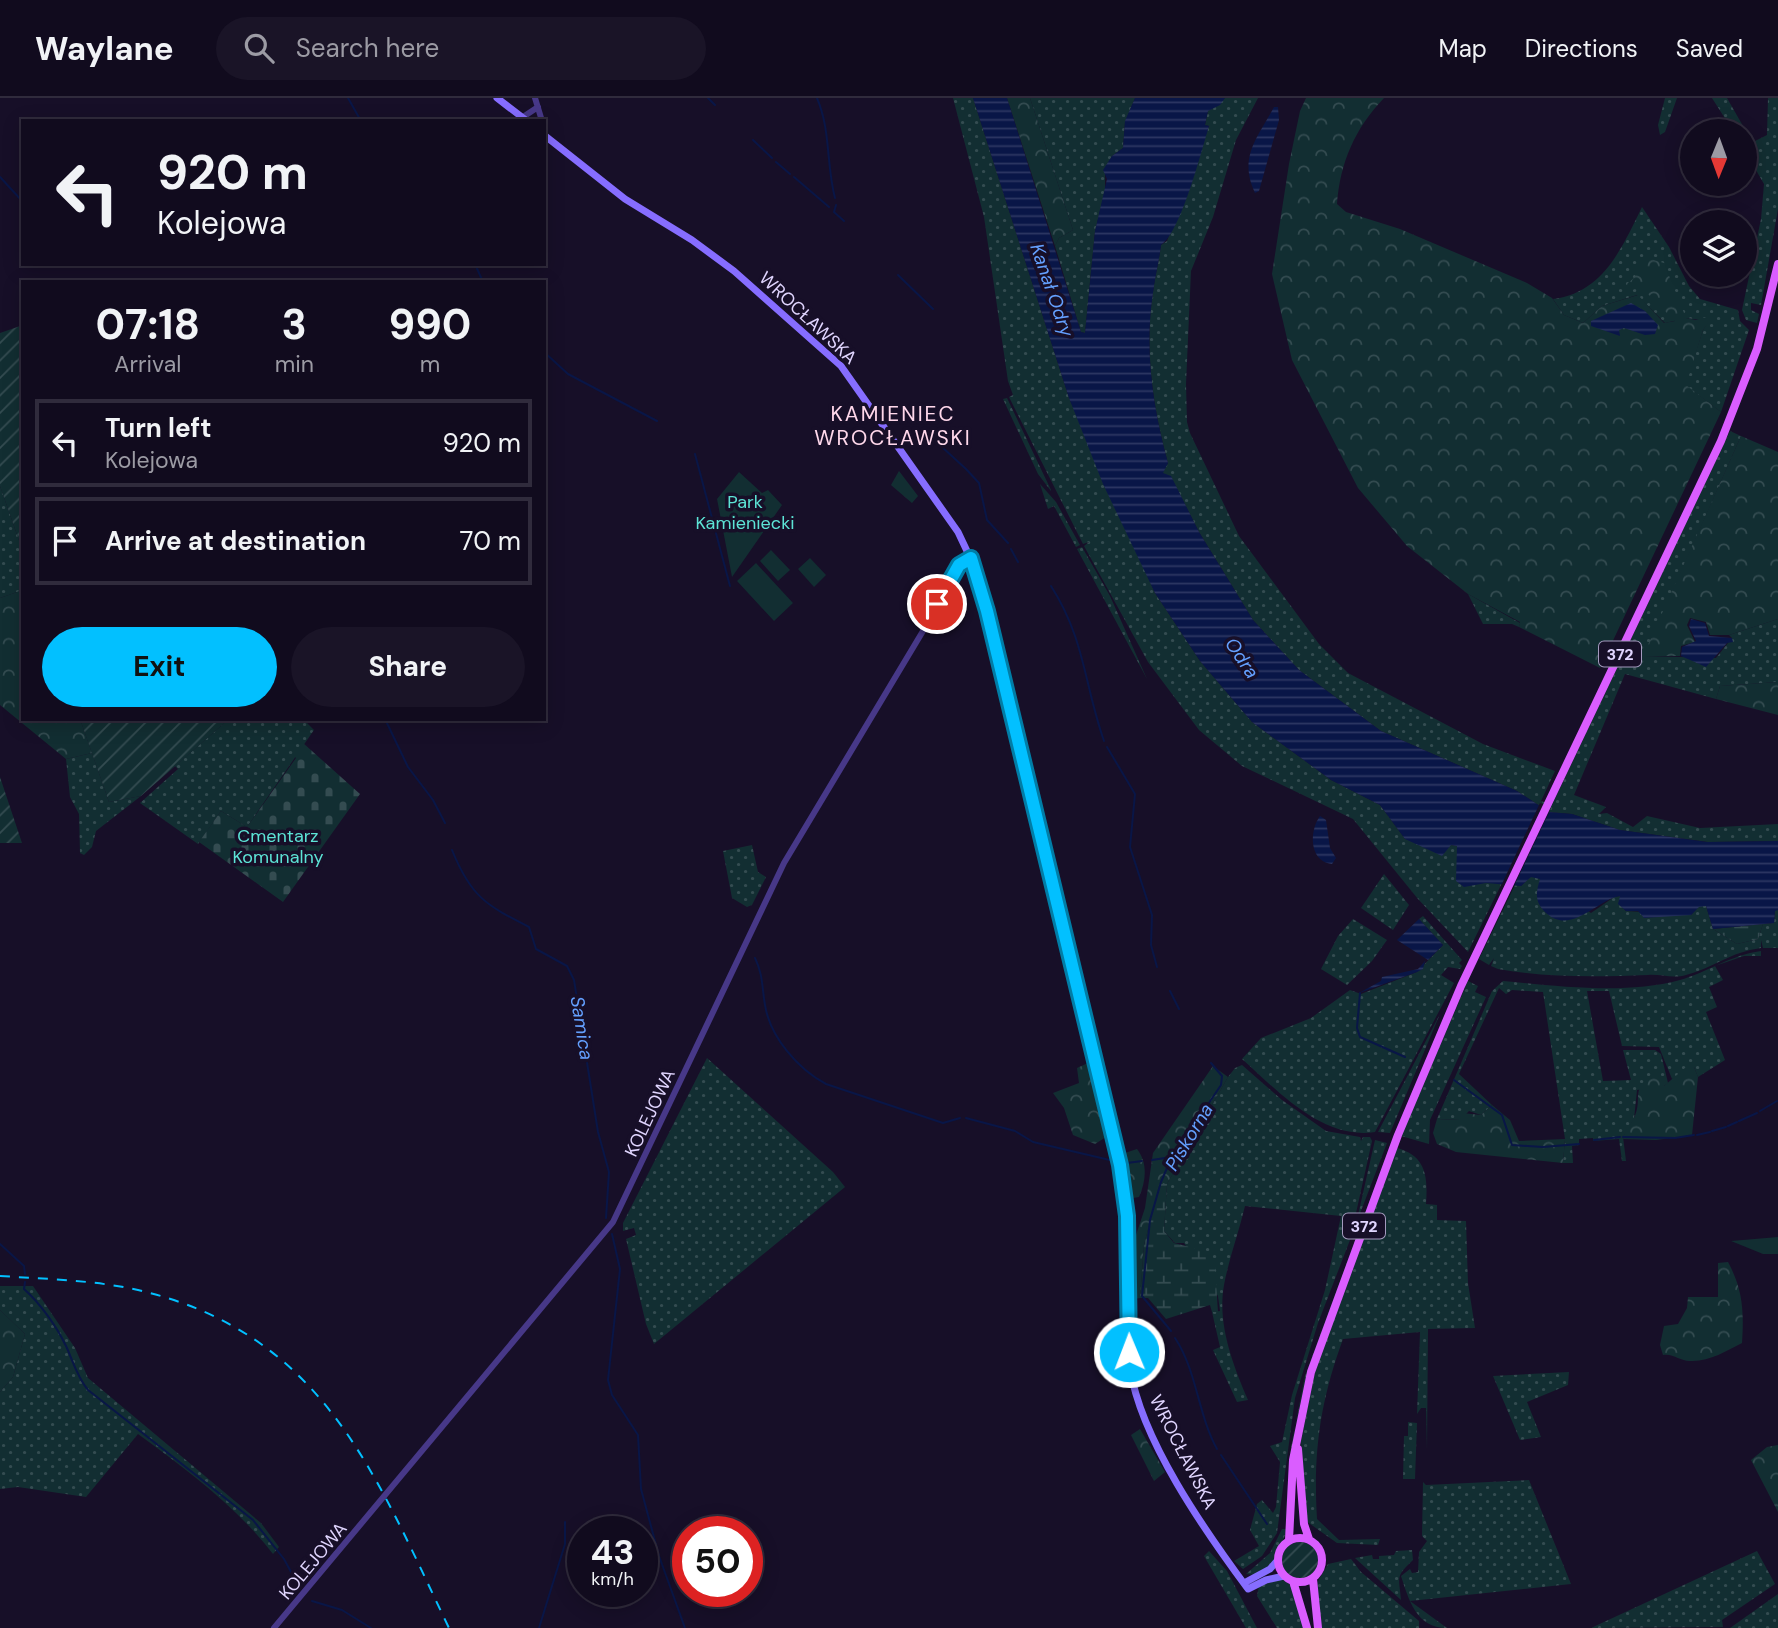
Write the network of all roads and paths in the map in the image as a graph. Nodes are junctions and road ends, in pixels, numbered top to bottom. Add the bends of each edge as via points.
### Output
1 (497, 98) edge
2 (535, 98) edge
3 (538, 107) junction
4 (525, 119) edge
5 (541, 119) edge
6 (546, 137) edge
7 (1778, 264) edge
8 (971, 558) junction
9 (1298, 1434) junction
10 (1309, 1539) junction
11 (1289, 1540) junction
12 (1278, 1561) junction
13 (1284, 1576) junction
14 (1313, 1579) junction
15 (1293, 1581) junction
16 (1246, 1586) junction
17 (274, 1628) edge
18 (1307, 1628) edge
19 (1318, 1628) edge

1 - 4 main road
2 - 3 street
3 - 4 street
3 - 5 street
6 - 8 main road, WROCŁAWSKA via 625,200 727,266 827,352 876,413
7 - 9 main road, 372 via 1749,373 1721,442 1461,986 1393,1147 1316,1355
8 - 16 main road, WROCŁAWSKA via 1120,1165 1127,1216 1129,1352 1136,1395 1187,1499
8 - 17 street, KOLEJOWA via 959,565 948,582 784,863 613,1222
9 - 10 main road, 372 via 1304,1525
9 - 11 main road, 372
10 - 11 main road
10 - 14 main road, 372 via 1322,1558
11 - 12 main road, 372 via 1280,1549
12 - 13 main road
12 - 16 main road
13 - 15 main road
13 - 16 main road
14 - 15 main road
14 - 19 main road, 372
15 - 18 main road

